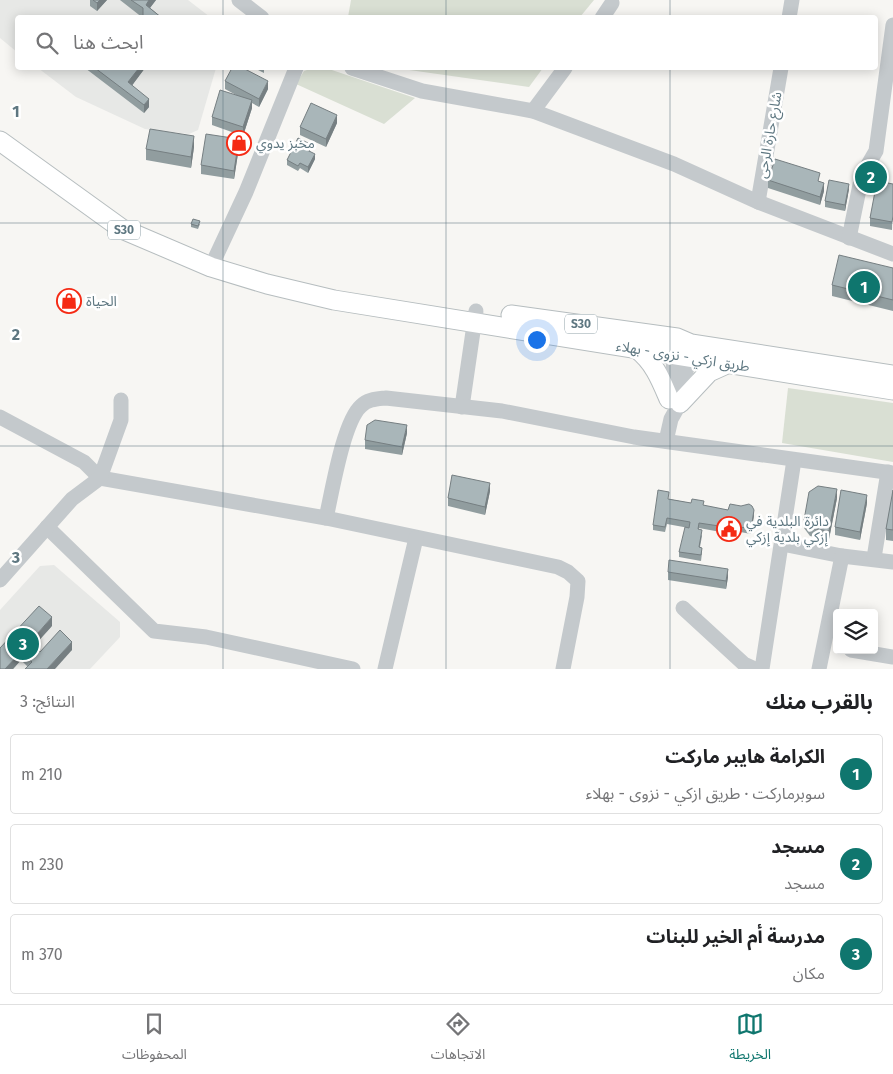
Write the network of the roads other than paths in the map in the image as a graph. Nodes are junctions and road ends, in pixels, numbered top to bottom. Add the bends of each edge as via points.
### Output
1 (239, 0) edge
2 (792, 0) edge
3 (612, 3) dead end
4 (258, 15) edge
5 (604, 15) edge
6 (790, 15) edge
7 (893, 25) edge
8 (295, 70) edge
9 (358, 70) edge
10 (564, 70) edge
11 (781, 70) edge
12 (533, 111) junction
13 (0, 141) edge
14 (758, 202) junction
15 (849, 238) junction
16 (893, 254) edge
17 (211, 267) junction
18 (475, 316) junction
19 (683, 348) junction
20 (637, 349) junction
21 (729, 363) junction
22 (893, 375) edge
23 (893, 390) edge
24 (120, 400) dead end
25 (675, 401) junction
26 (462, 406) junction
27 (0, 417) edge
28 (666, 441) junction
29 (794, 460) junction
30 (890, 473) edge
31 (100, 478) junction
32 (326, 518) junction
33 (47, 527) junction
34 (416, 538) junction
35 (782, 544) junction
36 (842, 556) junction
37 (874, 558) junction
38 (893, 562) edge
39 (0, 580) edge
40 (683, 608) dead end
41 (830, 647) edge
42 (872, 654) edge
43 (893, 658) edge
44 (353, 669) edge
45 (385, 669) edge
46 (563, 669) edge
47 (755, 669) edge
48 (762, 669) edge
49 (819, 669) edge

1 - 4 street
2 - 6 street
3 - 5 street
7 - 15 street via 876,151 862,175
8 - 17 street via 246,192
9 - 12 street via 422,91
10 - 12 street
11 - 14 street, شارع حارة الرحى
12 - 14 street via 674,164
13 - 17 main road, طريق ازكي - نزوى - بهلاء / S30 via 122,229
14 - 15 street
15 - 16 street
17 - 18 main road, طريق ازكي - نزوى - بهلاء / S30 via 267,284 340,291
18 - 19 main road, طريق ازكي - نزوى - بهلاء / S30
18 - 20 main road, طريق ازكي - نزوى - بهلاء / S30
18 - 26 street
19 - 20 main road, طريق ازكي - نزوى - بهلاء / S30
19 - 21 main road, طريق ازكي - نزوى - بهلاء / S30
19 - 22 main road, طريق ازكي - نزوى - بهلاء / S30
19 - 25 street
20 - 25 main road via 648,358
21 - 23 main road, طريق ازكي - نزوى - بهلاء / S30
21 - 25 main road via 709,372
24 - 31 street via 121,420
25 - 28 street
26 - 28 street
26 - 32 street via 386,398 372,399 360,406 347,432
27 - 31 street via 84,462
28 - 29 street
29 - 30 street
29 - 35 street
30 - 37 street
31 - 32 street
31 - 33 street via 72,498
32 - 34 street
33 - 39 street
33 - 44 street via 154,631 206,637
34 - 45 street
34 - 46 street via 558,567 568,572 578,581
35 - 36 street
35 - 48 street
36 - 37 street
36 - 41 street
37 - 38 street
40 - 47 street via 744,664
41 - 49 street
42 - 43 street

